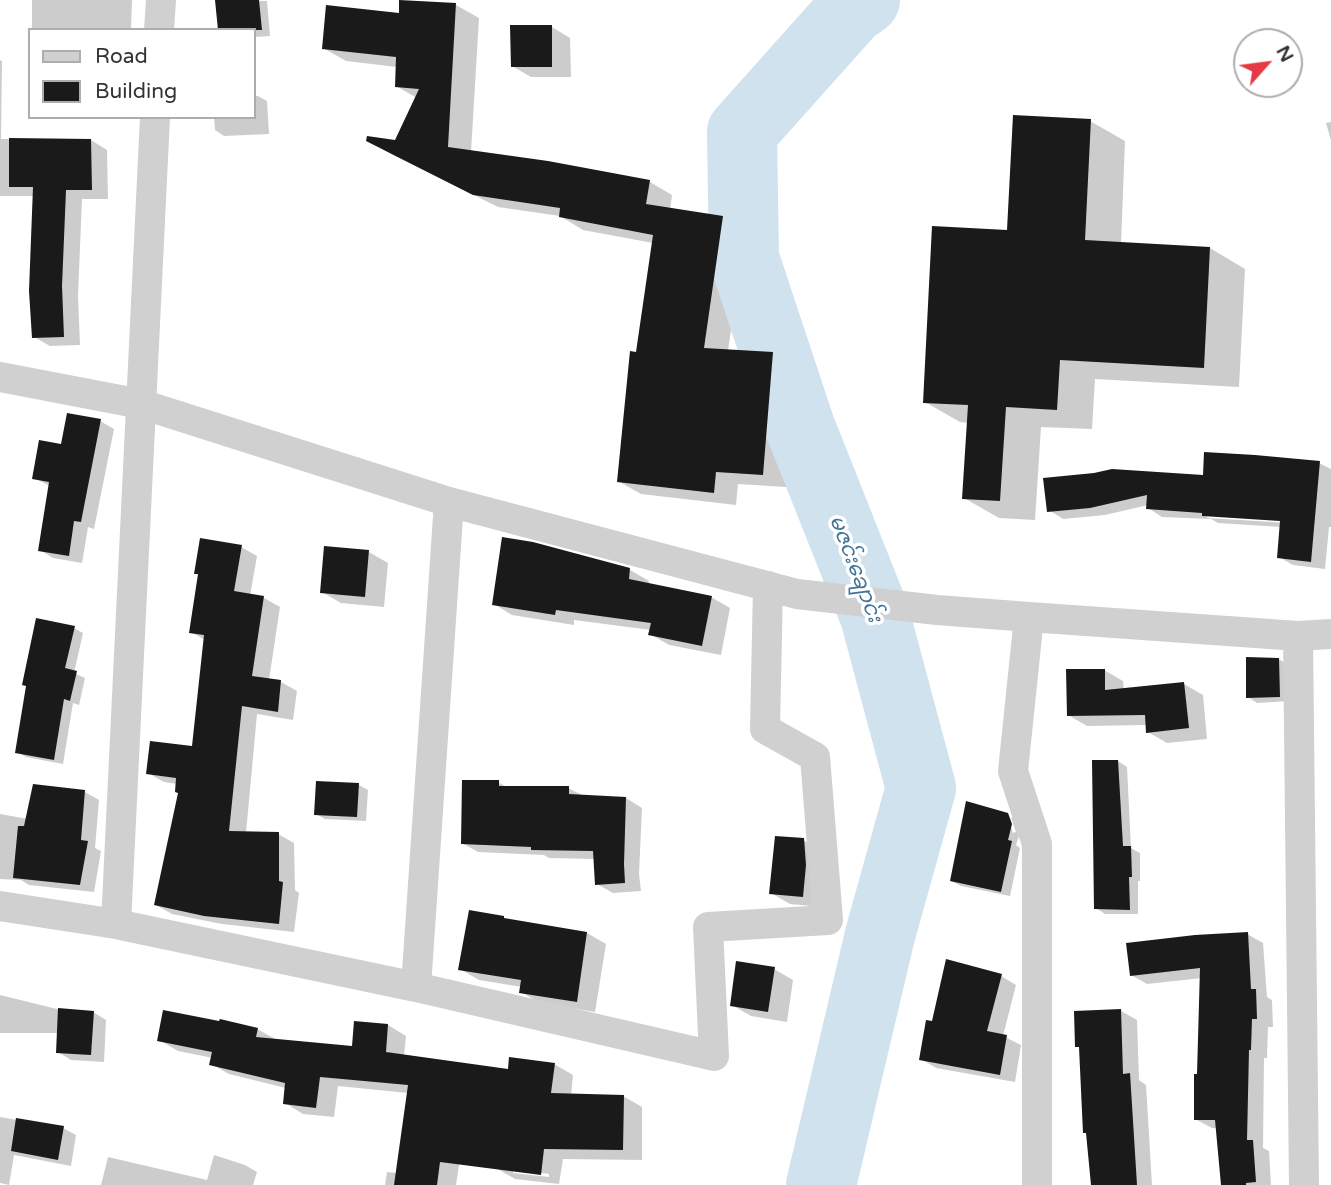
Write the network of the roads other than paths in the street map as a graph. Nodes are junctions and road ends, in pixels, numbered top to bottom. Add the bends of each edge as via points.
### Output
1 (161, 0) edge
2 (159, 28) edge
3 (155, 119) edge
4 (0, 377) edge
5 (141, 404) junction
6 (449, 502) junction
7 (768, 586) junction
8 (1029, 617) junction
9 (1331, 634) edge
10 (1298, 636) junction
11 (0, 906) edge
12 (116, 924) junction
13 (416, 987) junction
14 (1037, 1185) edge
15 (1304, 1185) edge

1 - 2 street
3 - 5 street
4 - 5 street
5 - 6 street
5 - 12 street
6 - 7 street
6 - 13 street
7 - 8 street via 797,594
7 - 13 street via 765,729 815,757 828,920 708,927 714,1056
8 - 10 street
8 - 14 street via 1013,771 1037,844
9 - 10 street
10 - 15 street
11 - 12 street
12 - 13 street

